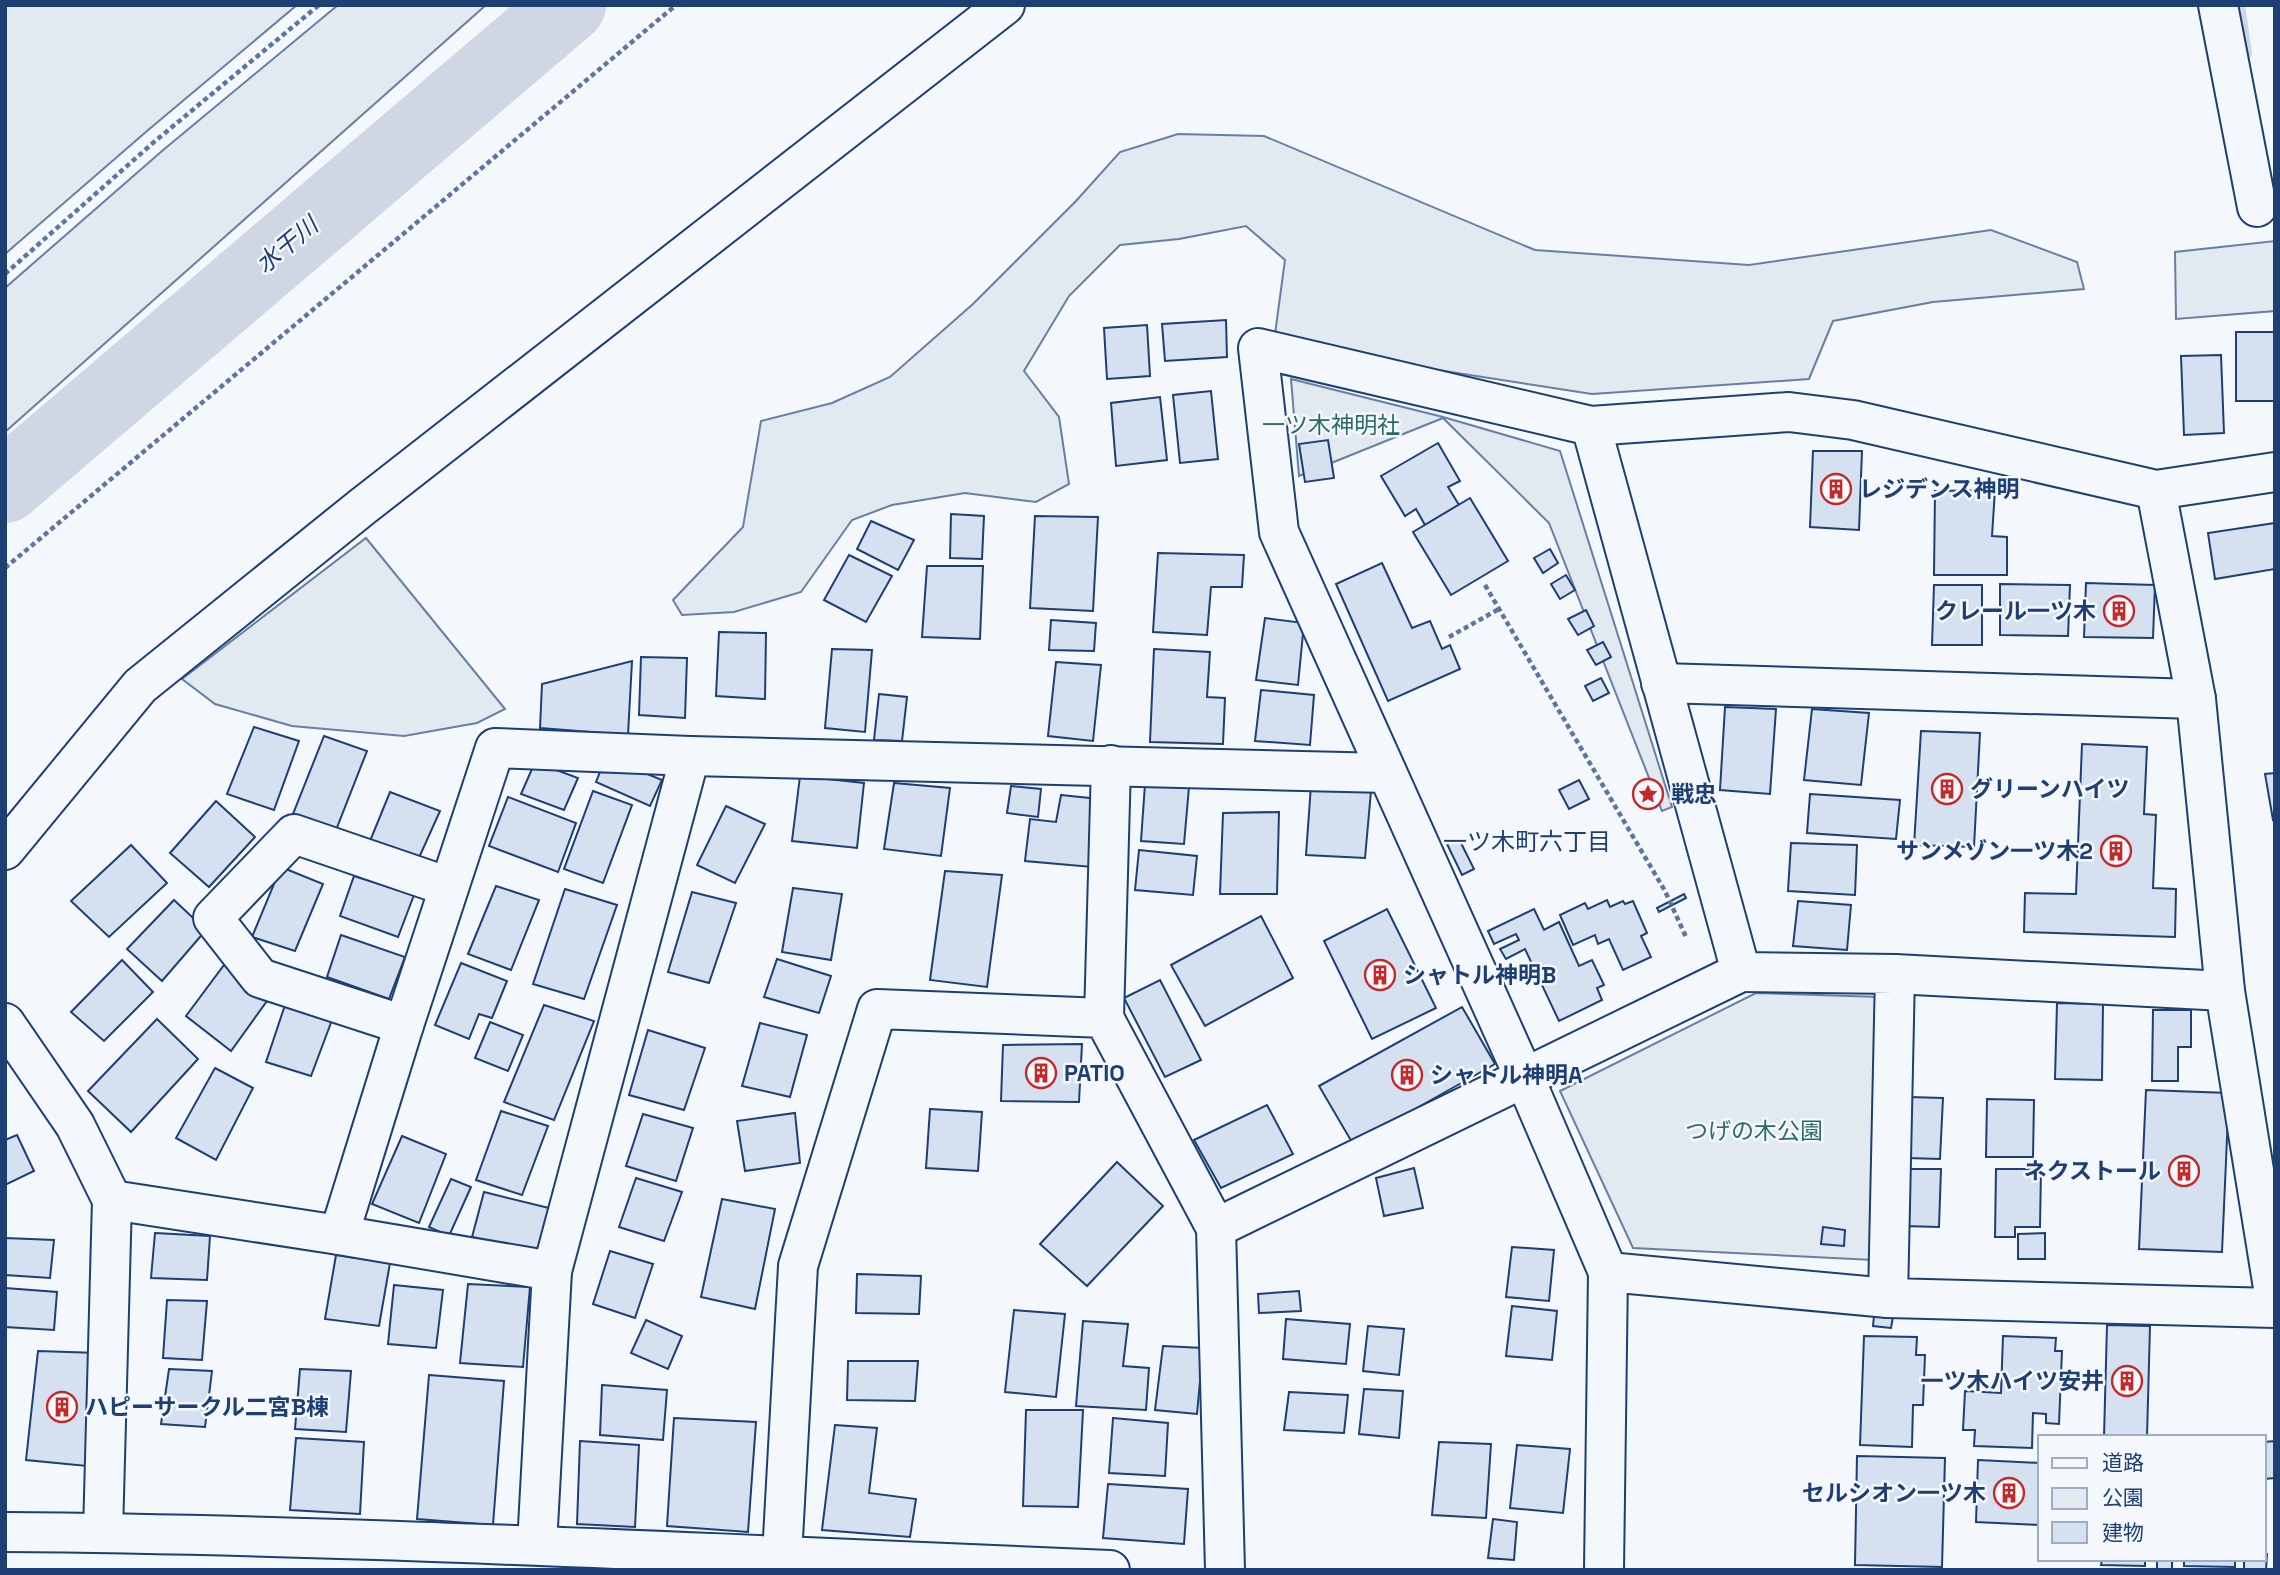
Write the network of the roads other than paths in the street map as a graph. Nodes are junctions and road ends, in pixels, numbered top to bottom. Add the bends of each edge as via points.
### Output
1 (2218, 5) edge
2 (990, 10) edge
3 (2257, 207) dead end
4 (1591, 426) junction
5 (2275, 472) edge
6 (2156, 490) junction
7 (1661, 682) junction
8 (2196, 699) junction
9 (690, 756) junction
10 (1111, 765) junction
11 (1387, 773) junction
12 (5, 850) edge
13 (449, 887) junction
14 (1895, 974) junction
15 (1726, 980) junction
16 (2225, 991) junction
17 (1104, 1018) junction
18 (5, 1023) edge
19 (404, 1025) junction
20 (1525, 1079) junction
21 (112, 1200) junction
22 (1216, 1228) junction
23 (340, 1235) junction
24 (552, 1272) junction
25 (1608, 1272) junction
26 (1888, 1298) junction
27 (2275, 1300) edge
28 (2275, 1308) edge
29 (5, 1532) edge
30 (103, 1532) junction
31 (537, 1545) junction
32 (777, 1563) edge
33 (1110, 1570) edge
34 (1225, 1570) edge
35 (1604, 1570) edge

1 - 3 street
2 - 12 street via 140,686
4 - 6 street via 1789,412 1853,419
4 - 7 street
4 - 11 street via 1258,348 1279,532
5 - 6 street
6 - 8 street
7 - 8 street
7 - 15 street
8 - 16 street
9 - 10 street
9 - 13 street via 495,748
9 - 24 street
10 - 11 street
10 - 17 street
11 - 20 street
13 - 19 street
13 - 19 street via 293,834 213,918 260,978
14 - 15 street
14 - 16 street
14 - 26 street
15 - 20 street
16 - 27 street
17 - 22 street
17 - 32 street via 877,1009 797,1266
18 - 21 street via 75,1125
19 - 23 street
20 - 22 street
20 - 25 street
21 - 23 street
21 - 30 street
22 - 34 street
23 - 24 street
24 - 31 street
25 - 26 street
25 - 35 street
26 - 28 street
29 - 30 street
30 - 31 street
31 - 32 street
32 - 33 street

